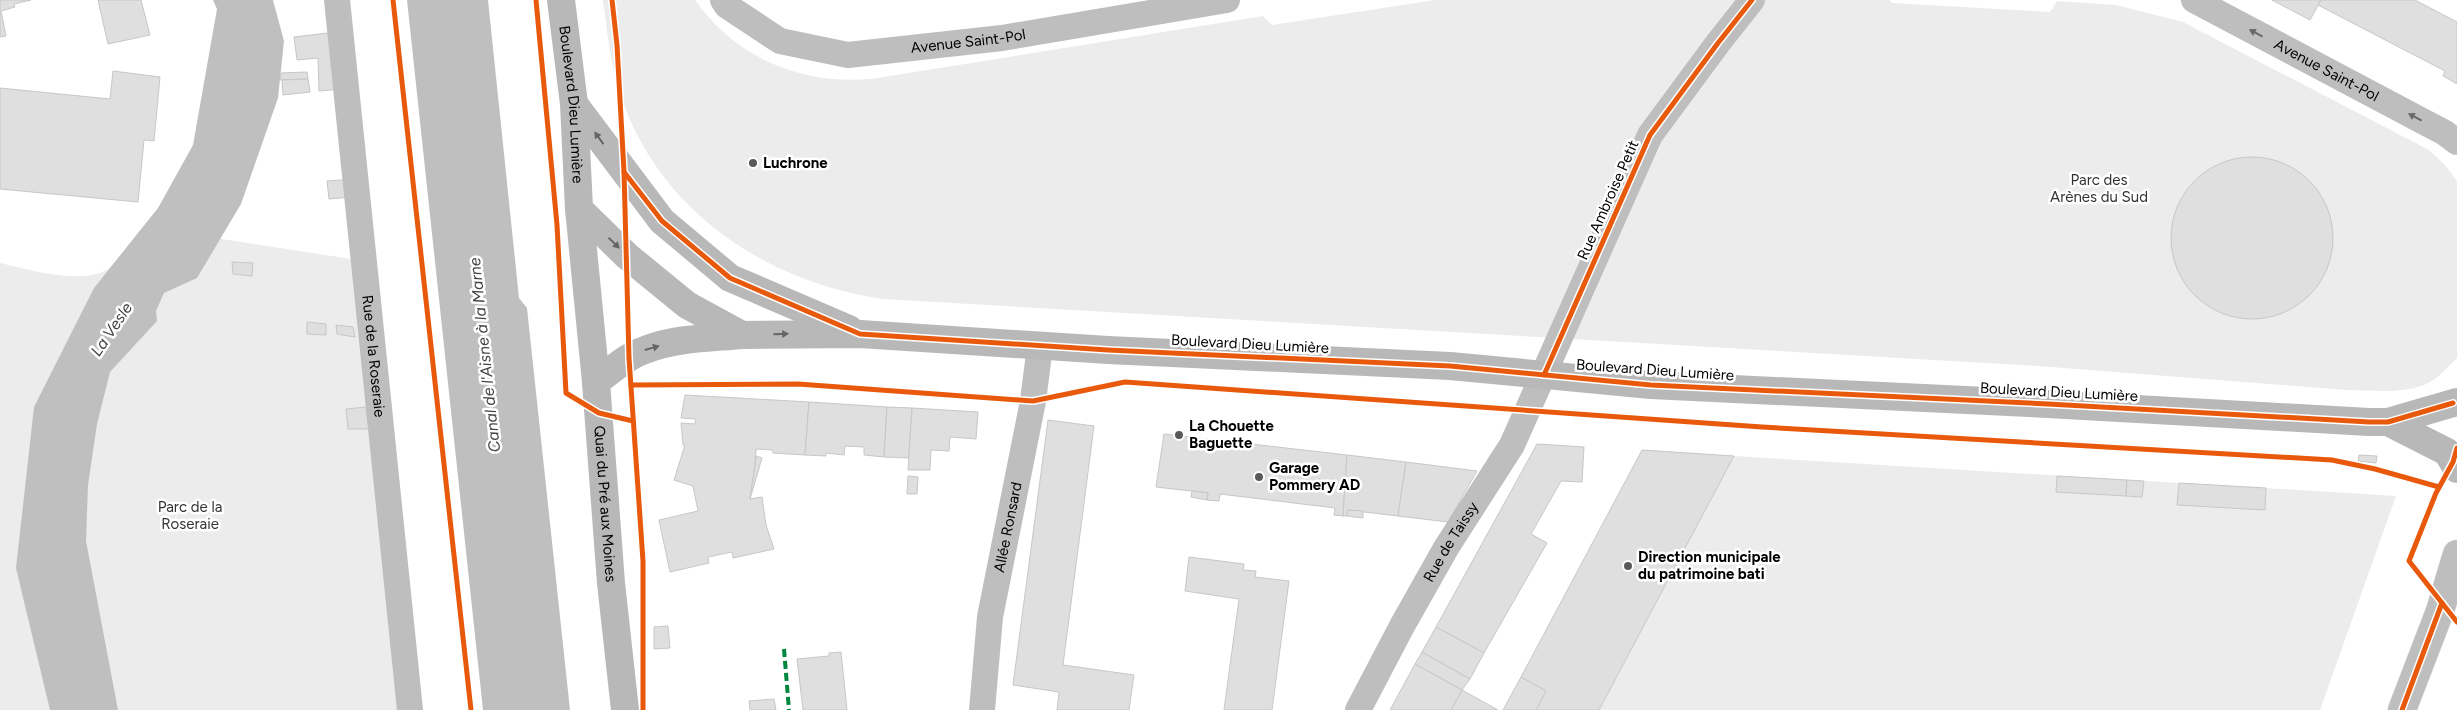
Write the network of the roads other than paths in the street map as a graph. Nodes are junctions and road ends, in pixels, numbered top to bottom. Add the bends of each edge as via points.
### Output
1 (337, 0) edge
2 (561, 0) edge
3 (723, 0) edge
4 (1227, 0) edge
5 (1752, 0) edge
6 (2194, 0) edge
7 (574, 104) junction
8 (2457, 142) edge
9 (579, 209) junction
10 (742, 334) junction
11 (860, 334) junction
12 (1040, 346) junction
13 (1544, 375) junction
14 (596, 382) junction
15 (2457, 402) edge
16 (2388, 422) junction
17 (2454, 459) edge
18 (2457, 554) edge
19 (410, 710) edge
20 (625, 710) edge
21 (982, 710) edge
22 (1358, 710) edge
23 (2402, 710) edge

1 - 19 street, Rue de la Roseraie
2 - 7 main road, Boulevard Dieu Lumière
3 - 4 street, Avenue Saint-Pol via 727,6 780,41 848,55 1002,38
5 - 13 street, Rue Ambroise Petit via 1650,136
8 -> 6 street, Avenue Saint-Pol
7 - 9 main road, Boulevard Dieu Lumière
11 -> 7 main road via 730,278 662,221
9 -> 10 main road via 627,256 687,305
9 - 14 main road, Quai du Pré aux Moines
10 -> 11 main road, Boulevard Dieu Lumière
14 -> 10 main road, Boulevard Dieu Lumière via 645,350 671,342
11 - 12 main road, Boulevard Dieu Lumière
12 - 13 main road, Boulevard Dieu Lumière via 1450,366
12 - 21 street, Allée Ronsard via 1033,401 990,617
13 - 16 main road, Boulevard Dieu Lumière via 1651,385
13 - 22 street, Rue de Taissy via 1512,445 1446,548
14 - 20 main road, Quai du Pré aux Moines
15 - 16 main road
16 - 17 main road
18 - 23 main road

